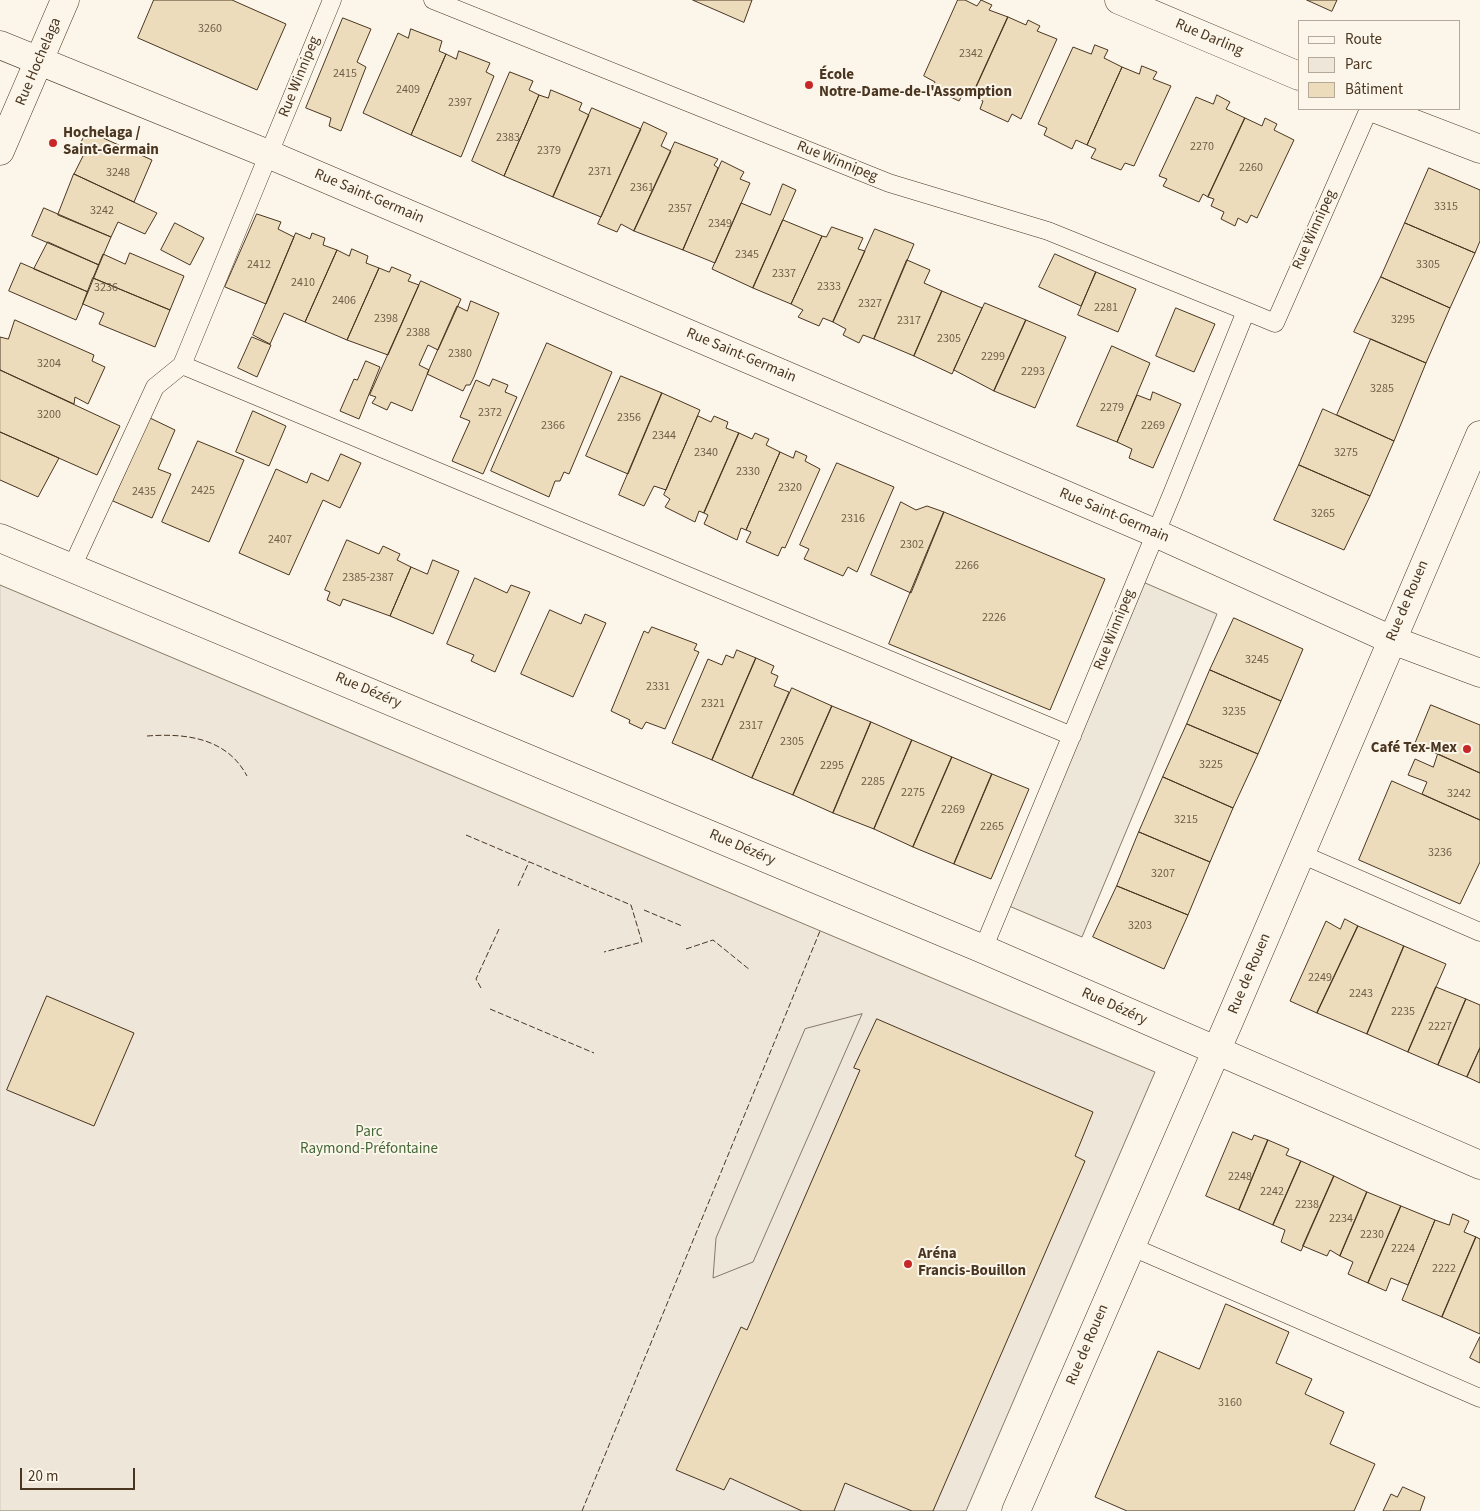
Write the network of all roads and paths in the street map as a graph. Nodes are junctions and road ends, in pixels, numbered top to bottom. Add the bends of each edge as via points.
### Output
1 (66, 0) edge
2 (332, 0) edge
3 (433, 0) edge
4 (1119, 0) edge
5 (0, 45) edge
6 (39, 61) junction
7 (1298, 76) edge
8 (1369, 110) edge
9 (1379, 110) edge
10 (1480, 149) edge
11 (0, 151) edge
12 (268, 154) junction
13 (1246, 311) junction
14 (182, 365) junction
15 (1480, 435) edge
16 (1155, 533) junction
17 (0, 538) edge
18 (72, 567) junction
19 (1392, 640) junction
20 (1480, 674) edge
21 (1072, 736) junction
22 (1301, 854) junction
23 (1480, 932) edge
24 (983, 949) junction
25 (1216, 1051) junction
26 (1480, 1165) edge
27 (1130, 1246) junction
28 (1480, 1398) edge
29 (1016, 1511) edge

1 - 6 street, Rue Hochelaga
2 - 12 lane, Rue Winnipeg
3 - 13 lane, Rue Winnipeg via 889,183 1048,231
4 - 7 street, Rue Darling
5 - 6 street, Rue Saint-Germain
6 - 11 street, Rue Hochelaga
6 - 12 street, Rue Saint-Germain
8 - 13 lane, Rue Winnipeg via 1275,323
9 - 10 street
12 - 14 lane, Rue Winnipeg
12 - 16 street, Rue Saint-Germain
13 - 16 lane, Rue Winnipeg
14 - 18 lane via 155,387
14 - 21 lane
15 - 19 street, Rue de Rouen
16 - 19 street, Rue Saint-Germain
16 - 21 lane, Rue Winnipeg
17 - 18 street, Rue Dézéry
18 - 24 street, Rue Dézéry
19 - 20 street, Rue Saint-Germain
19 - 22 street, Rue de Rouen
21 - 24 lane, Rue Winnipeg
22 - 23 lane
22 - 25 street, Rue de Rouen
24 - 25 street, Rue Dézéry
25 - 26 street, Rue Dézéry
25 - 27 street, Rue de Rouen
27 - 28 lane
27 - 29 street, Rue de Rouen

